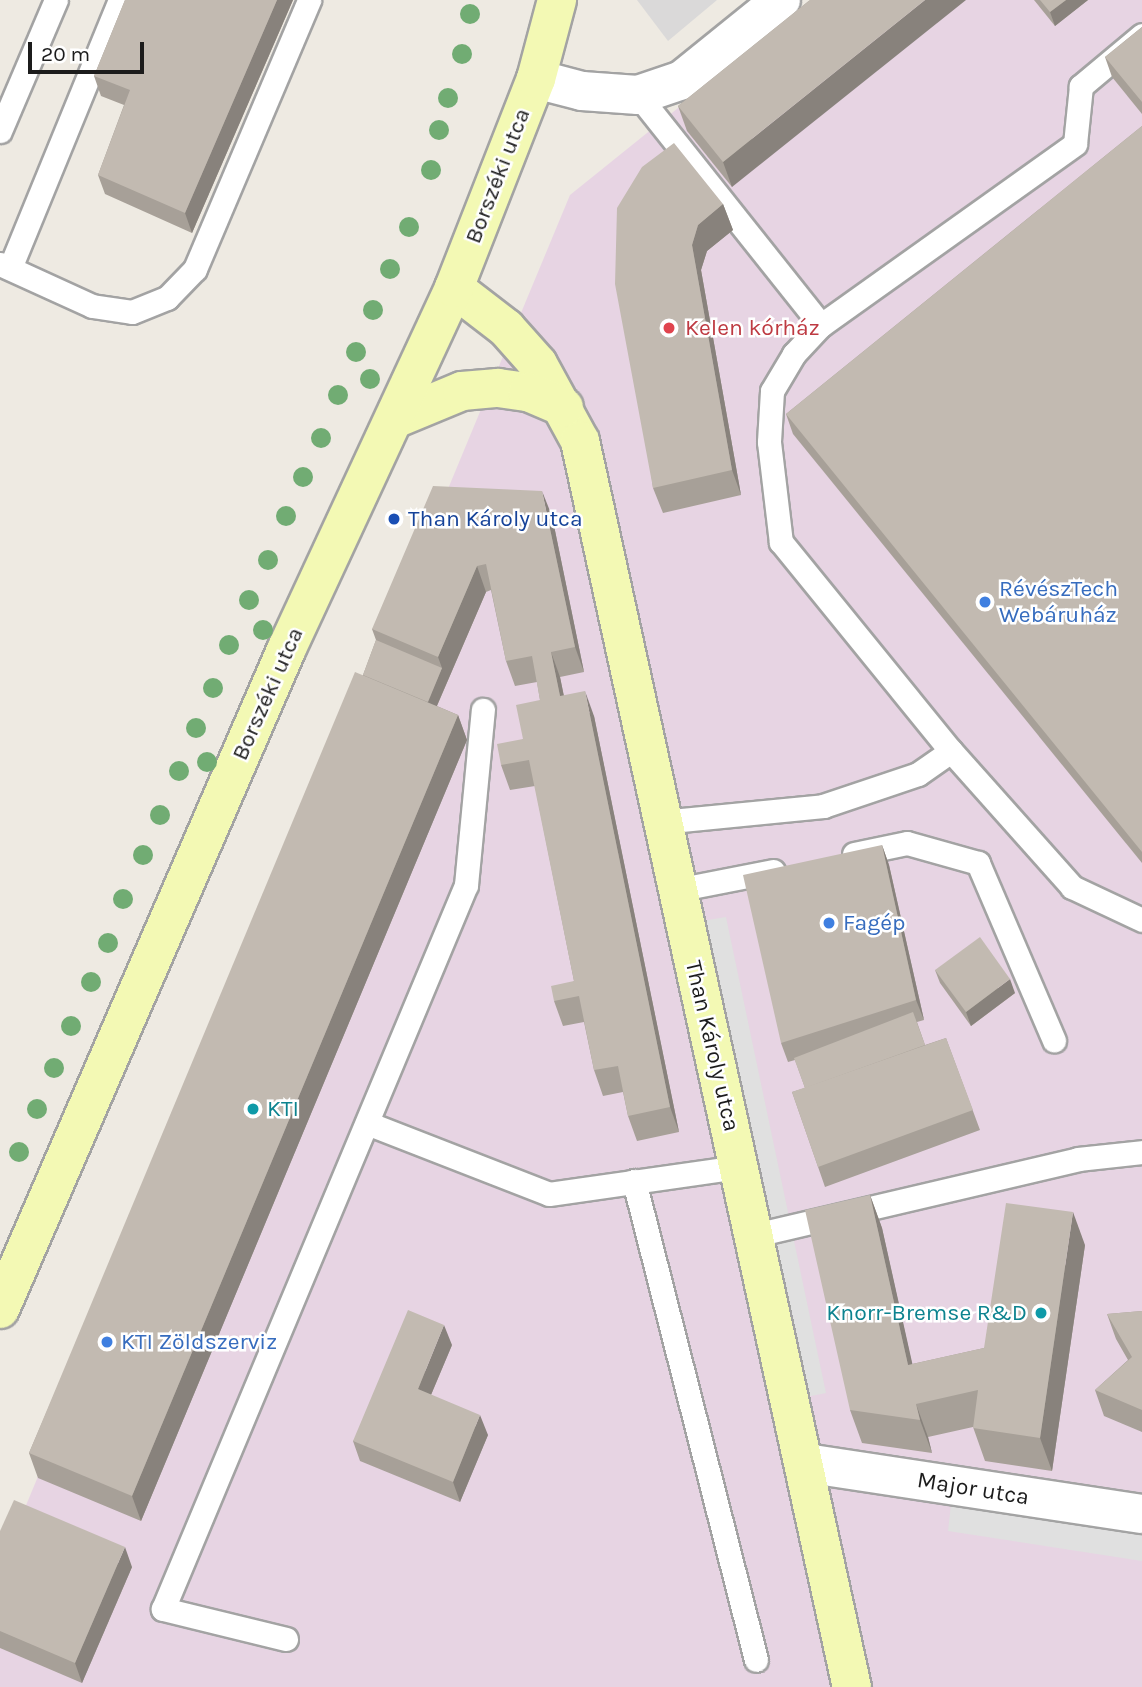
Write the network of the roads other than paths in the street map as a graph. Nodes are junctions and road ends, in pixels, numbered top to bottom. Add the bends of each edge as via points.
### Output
1 (56, 0) edge
2 (120, 0) edge
3 (309, 0) edge
4 (557, 0) edge
5 (781, 0) edge
6 (1142, 35) edge
7 (536, 79) junction
8 (638, 95) junction
9 (0, 131) edge
10 (5, 266) edge
11 (454, 288) junction
12 (821, 325) junction
13 (564, 407) junction
14 (397, 418) junction
15 (483, 710) dead end
16 (951, 751) junction
17 (661, 822) junction
18 (828, 859) edge
19 (802, 865) edge
20 (676, 890) junction
21 (1142, 919) edge
22 (1054, 1040) dead end
23 (367, 1123) junction
24 (1142, 1158) edge
25 (739, 1167) junction
26 (634, 1181) junction
27 (755, 1235) junction
28 (0, 1309) edge
29 (805, 1463) junction
30 (1142, 1514) edge
31 (286, 1639) dead end
32 (756, 1660) dead end
33 (852, 1687) edge

1 - 9 lane
2 - 10 lane
3 - 10 lane via 195,269 167,298 132,312 92,306
4 - 7 street, Borszéki utca
5 - 8 street, Borszéki utca via 682,80
6 - 12 lane via 1081,86 1075,144
7 - 8 street, Borszéki utca via 582,91
7 - 11 street, Borszéki utca
8 - 12 lane
11 - 13 street, Than Károly utca via 506,328 538,364
11 - 14 street, Borszéki utca
12 - 16 lane via 794,354 772,391 768,442 781,542
13 - 14 street via 528,392 498,388 462,391
13 - 17 street, Than Károly utca via 580,441
14 - 28 street, Borszéki utca via 288,648
15 - 23 lane via 466,885
16 - 17 lane via 918,774 822,806
16 - 21 lane via 1072,887
17 - 20 street, Than Károly utca
18 - 22 lane via 907,843 978,863
19 - 20 lane
20 - 25 street, Than Károly utca
23 - 26 lane via 549,1194
23 - 31 lane via 163,1609
24 - 27 lane via 1077,1159
25 - 26 lane
25 - 27 street, Than Károly utca
26 - 32 lane
27 - 29 street, Than Károly utca
29 - 30 street, Major utca
29 - 33 street, Than Károly utca

